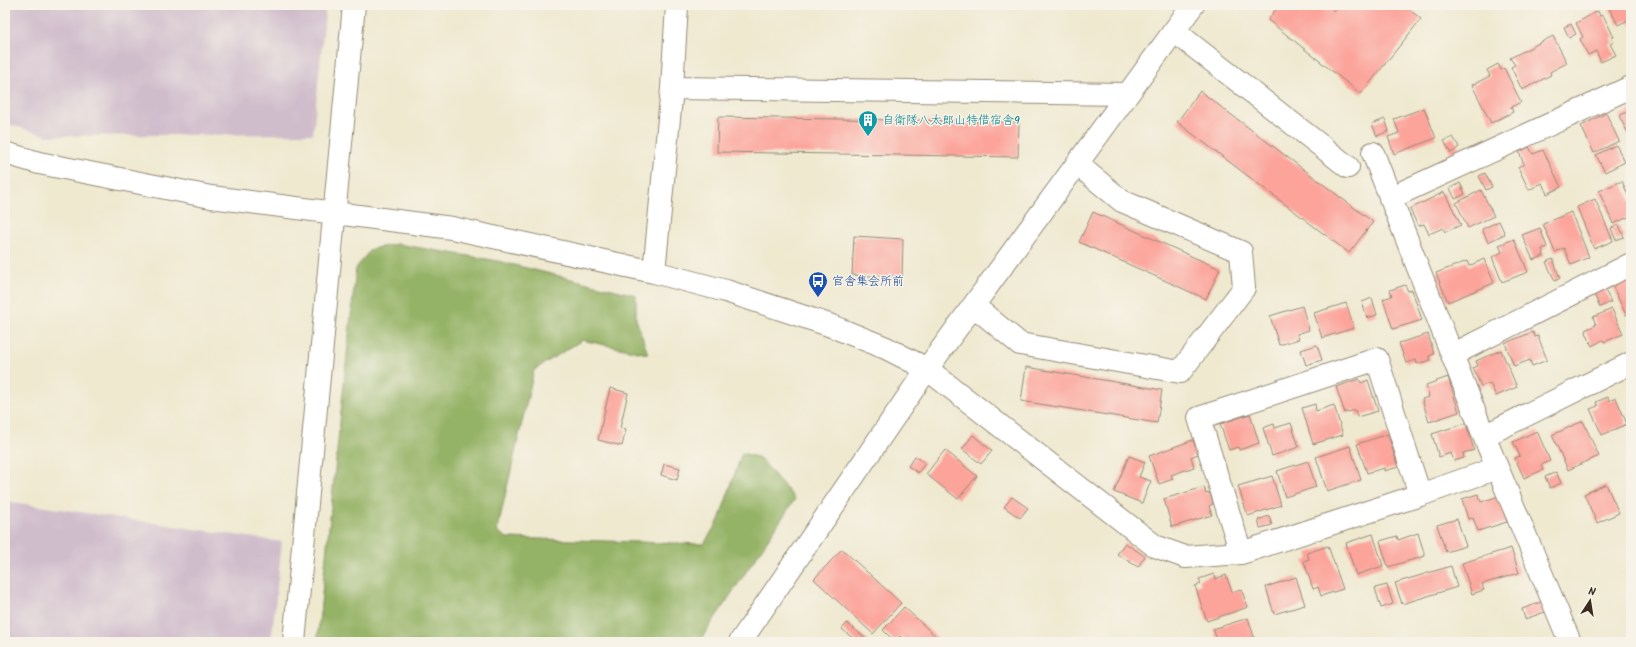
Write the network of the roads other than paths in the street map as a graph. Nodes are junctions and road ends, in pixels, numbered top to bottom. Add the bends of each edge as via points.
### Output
1 (354, 5) edge
2 (677, 5) edge
3 (1193, 5) edge
4 (1174, 31) junction
5 (1631, 87) edge
6 (672, 88) junction
7 (1128, 94) junction
8 (5, 153) edge
9 (1372, 153) dead end
10 (1077, 164) junction
11 (1348, 167) dead end
12 (1390, 198) junction
13 (334, 213) junction
14 (1631, 264) edge
15 (654, 272) junction
16 (974, 306) junction
17 (1452, 355) junction
18 (1631, 363) edge
19 (927, 369) junction
20 (1484, 436) junction
21 (1497, 468) junction
22 (1420, 495) junction
23 (1241, 553) junction
24 (294, 642) edge
25 (740, 642) edge
26 (1570, 642) edge

1 - 13 street
2 - 6 street
3 - 4 street
4 - 7 street
4 - 11 street
5 - 12 street
6 - 7 street
6 - 15 street
7 - 10 street
8 - 13 street via 39,163 211,197
9 - 12 street
10 - 16 street
10 - 16 street via 1122,201 1241,252 1244,288 1180,372 1020,344
12 - 17 street
13 - 15 street via 452,228
13 - 24 street
14 - 17 street
15 - 19 street via 726,291 830,325 886,348
16 - 19 street
17 - 20 street
18 - 20 street
19 - 23 street via 1155,546 1185,557
19 - 25 street
20 - 21 street
21 - 22 street
21 - 26 street
22 - 23 street
22 - 23 street via 1377,359 1199,418

